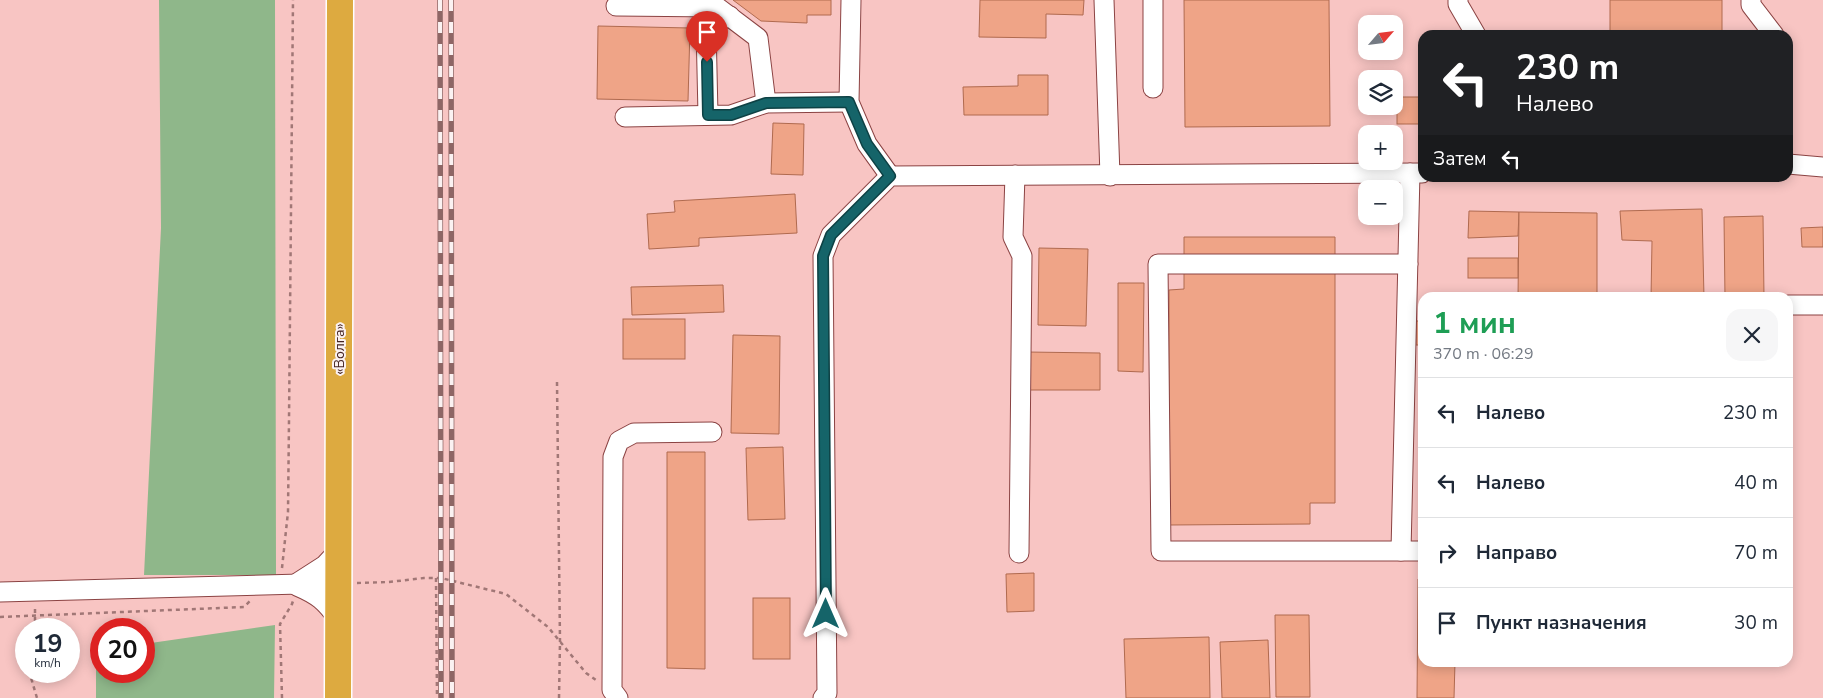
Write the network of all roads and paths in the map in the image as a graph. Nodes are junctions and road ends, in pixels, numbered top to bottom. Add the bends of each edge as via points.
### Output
1 (293, 0) edge
2 (340, 0) edge
3 (851, 0) edge
4 (1104, 0) edge
5 (1154, 0) edge
6 (1458, 0) edge
7 (1751, 0) edge
8 (616, 6) dead end
9 (730, 16) junction
10 (1473, 30) edge
11 (1770, 30) edge
12 (1153, 88) dead end
13 (849, 102) junction
14 (766, 103) junction
15 (708, 115) junction
16 (625, 117) dead end
17 (1793, 164) edge
18 (1823, 166) edge
19 (1416, 173) edge
20 (1015, 175) junction
21 (890, 176) junction
22 (1110, 176) junction
23 (1408, 264) junction
24 (1793, 305) edge
25 (1823, 305) edge
26 (557, 382) dead end
27 (712, 432) dead end
28 (338, 551) junction
29 (1401, 551) junction
30 (1418, 551) edge
31 (1018, 553) dead end
32 (436, 578) junction
33 (338, 583) junction
34 (281, 585) junction
35 (0, 592) edge
36 (35, 593) junction
37 (0, 616) edge
38 (35, 616) junction
39 (338, 619) junction
40 (560, 642) junction
41 (33, 683) edge
42 (615, 694) edge
43 (37, 698) edge
44 (282, 698) edge
45 (338, 698) edge
46 (437, 698) edge
47 (559, 698) edge
48 (823, 698) edge

1 - 34 path via 288,512
2 - 28 highway, «Волга»
3 - 13 street
4 - 22 street
5 - 12 street
6 - 10 street
7 - 11 street via 1751,5
8 - 9 street via 717,6
9 - 14 street via 758,38
9 - 15 street via 706,26
13 - 14 street
13 - 21 street via 867,144
14 - 15 street via 731,115
15 - 16 street
17 - 18 street
19 - 22 street
19 - 23 street
20 - 21 street
20 - 22 street
20 - 31 street via 1013,237 1022,256
21 - 48 street via 831,235 823,256 827,693
23 - 29 street
23 - 29 street via 1158,264 1161,551
24 - 25 street
26 - 40 path
27 - 42 street via 634,433 619,441 613,457
28 - 33 highway, «Волга»
28 - 34 street via 312,574
29 - 30 street
32 - 33 path
32 - 40 path via 506,594 548,627
32 - 46 path
33 - 34 street
33 - 39 highway, «Волга»
34 - 36 street
34 - 38 path via 244,607
34 - 39 street via 315,593
34 - 44 path via 292,604 280,624
35 - 36 street
36 - 38 path
37 - 38 path
39 - 45 highway, «Волга»
40 - 42 path via 586,673
40 - 47 path
41 - 43 path

